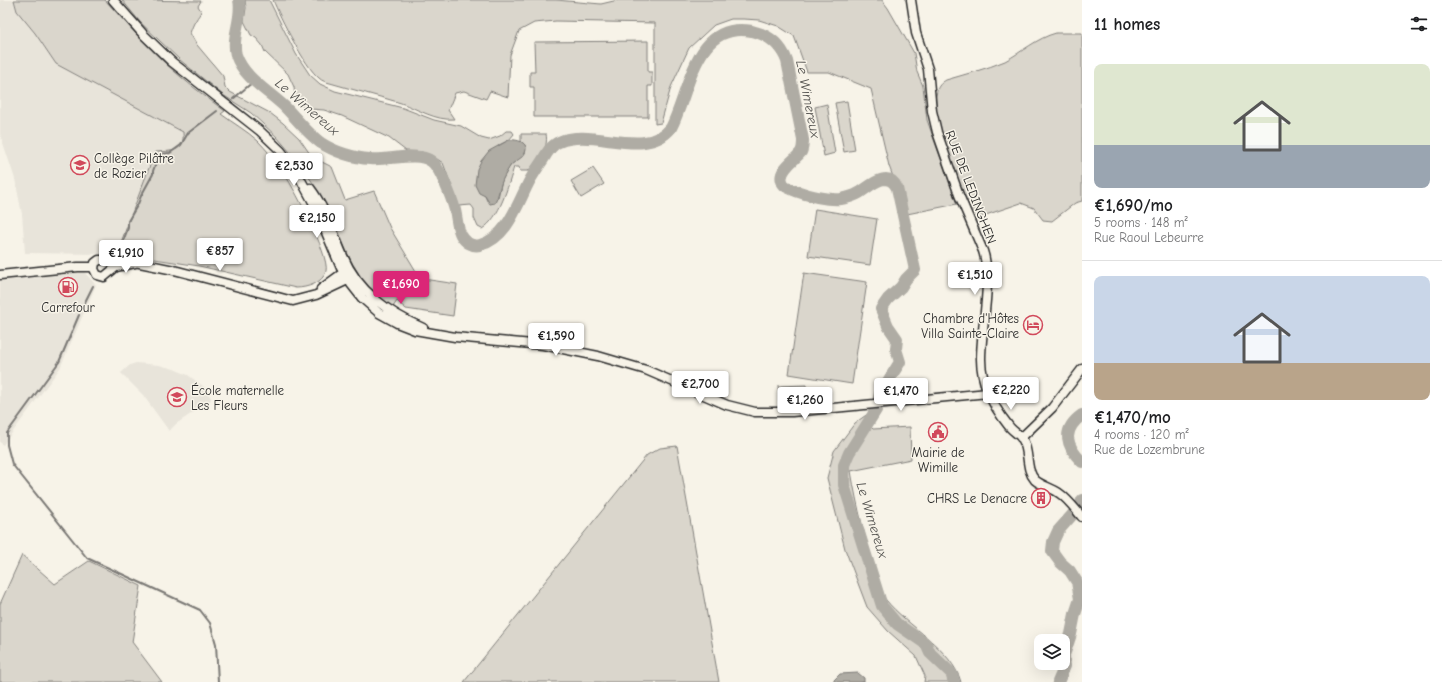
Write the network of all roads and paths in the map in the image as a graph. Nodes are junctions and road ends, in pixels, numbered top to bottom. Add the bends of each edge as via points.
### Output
1 (113, 0) edge
2 (911, 0) edge
3 (106, 260) junction
4 (134, 263) junction
5 (94, 267) junction
6 (346, 270) junction
7 (110, 271) junction
8 (0, 275) edge
9 (351, 278) junction
10 (306, 298) junction
11 (1082, 369) edge
12 (988, 393) junction
13 (1021, 438) junction
14 (1081, 517) edge

1 - 6 street via 167,57 260,131 280,151 315,195 325,212
2 - 12 street, RUE DE LEDINGHEN via 916,33 929,77 932,111 938,136 985,261 981,357 982,374
3 - 4 street
3 - 5 street via 98,260
3 - 7 street via 110,265
4 - 7 street
4 - 10 street via 174,270 287,300
5 - 7 street via 95,273 100,277 106,276
5 - 8 street
6 - 9 street
6 - 10 street
9 - 10 street
9 - 12 street via 392,312 423,328 455,337 542,345 604,357 646,370 727,405 748,411 786,412
11 - 13 street via 1052,408
12 - 13 street, RUE DE LEDINGHEN via 1009,426
13 - 14 street via 1025,445 1029,470 1034,479 1061,494

